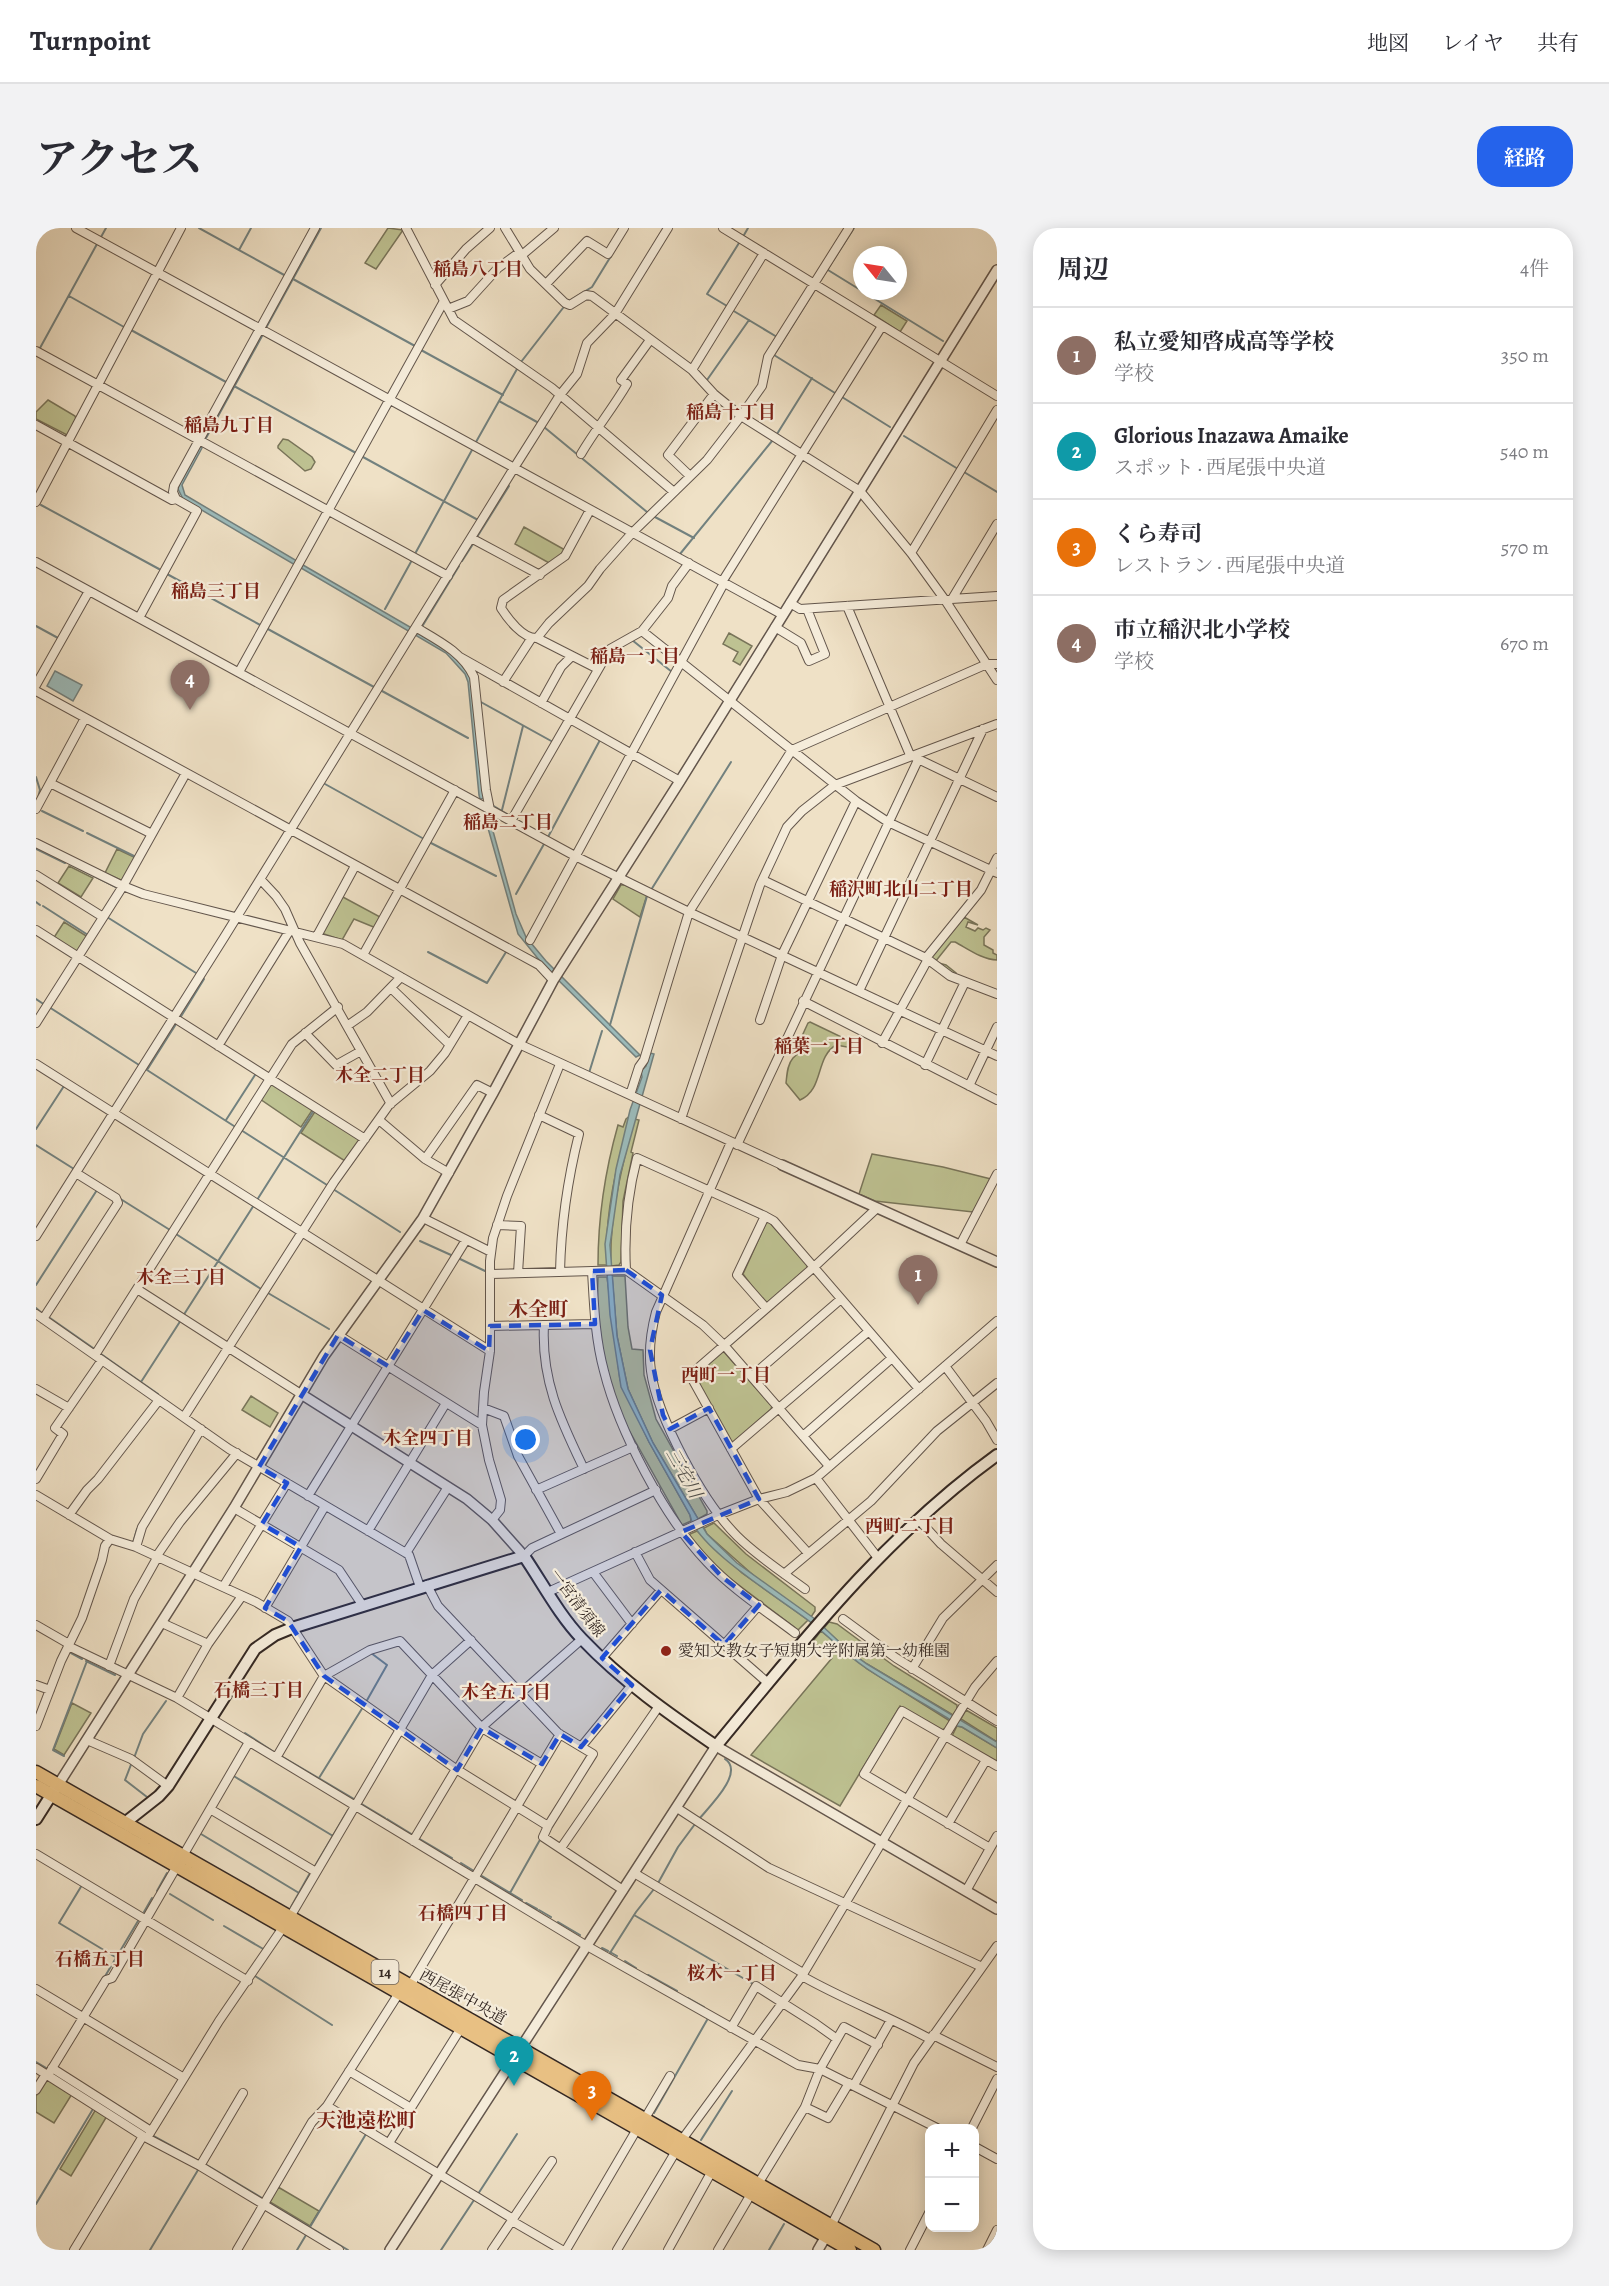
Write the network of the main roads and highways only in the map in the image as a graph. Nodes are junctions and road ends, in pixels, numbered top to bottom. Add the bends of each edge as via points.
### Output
1 (997, 1455) edge
2 (36, 1772) edge
3 (36, 1786) edge
4 (55, 1790) junction
5 (36, 1820) edge
6 (126, 1822) junction
7 (180, 1860) junction
8 (405, 1989) junction
9 (640, 2124) junction
10 (678, 2146) junction
11 (755, 2189) junction
12 (829, 2231) junction
13 (850, 2250) edge
14 (874, 2250) edge

1 - 6 main road, 一宮清須線 via 918,1519 878,1558 716,1746 632,1685 582,1639 524,1556 275,1635 255,1649 168,1786
2 - 4 main road, 西尾張中央道 / 14
3 - 4 main road, 西尾張中央道 / 14
4 - 5 main road
4 - 6 main road, 西尾張中央道 / 14
4 - 7 main road, 西尾張中央道 / 14
6 - 7 main road, 西尾張中央道 / 14
7 - 8 main road, 西尾張中央道 / 14
8 - 9 main road, 西尾張中央道 / 14 via 520,2048
8 - 9 main road, 西尾張中央道 / 14 via 514,2059
9 - 10 main road, 西尾張中央道 / 14
10 - 11 main road, 西尾張中央道 / 14
10 - 11 main road, 西尾張中央道 / 14 via 712,2171
11 - 12 main road, 西尾張中央道 / 14
12 - 13 main road, 西尾張中央道 / 14
12 - 14 main road, 西尾張中央道 / 14

